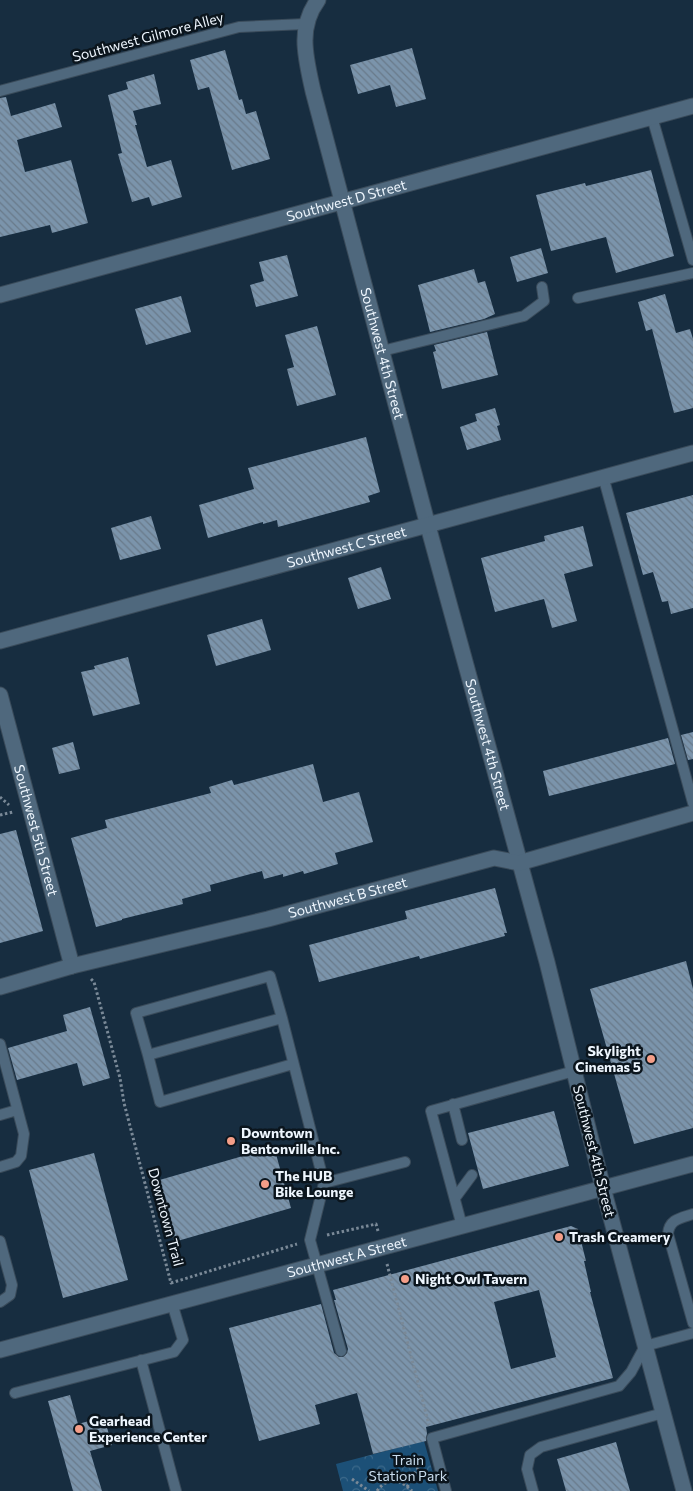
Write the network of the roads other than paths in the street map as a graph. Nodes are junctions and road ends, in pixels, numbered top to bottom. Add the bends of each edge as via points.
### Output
1 (318, 0) edge
2 (306, 24) junction
3 (0, 90) edge
4 (693, 106) edge
5 (652, 117) junction
6 (342, 202) junction
7 (693, 260) edge
8 (693, 273) edge
9 (542, 287) dead end
10 (0, 295) edge
11 (578, 298) dead end
12 (382, 350) junction
13 (693, 453) edge
14 (603, 476) junction
15 (428, 526) junction
16 (0, 641) edge
17 (0, 695) edge
18 (693, 803) edge
19 (693, 813) edge
20 (519, 863) junction
21 (79, 970) junction
22 (0, 987) edge
23 (282, 1018) junction
24 (0, 1044) edge
25 (148, 1055) junction
26 (293, 1064) junction
27 (574, 1071) junction
28 (453, 1104) junction
29 (17, 1110) junction
30 (0, 1115) edge
31 (462, 1140) dead end
32 (405, 1162) dead end
33 (693, 1164) edge
34 (0, 1167) edge
35 (472, 1175) dead end
36 (324, 1183) junction
37 (603, 1188) junction
38 (455, 1198) junction
39 (693, 1214) edge
40 (462, 1226) junction
41 (0, 1241) edge
42 (317, 1265) junction
43 (0, 1302) edge
44 (172, 1304) junction
45 (693, 1323) edge
46 (693, 1332) edge
47 (645, 1346) junction
48 (0, 1350) edge
49 (341, 1350) dead end
50 (141, 1360) junction
51 (15, 1393) dead end
52 (663, 1413) junction
53 (176, 1491) edge
54 (446, 1491) edge
55 (533, 1491) edge
56 (684, 1491) edge

1 - 2 street, Southwest 4th Street via 310,10
2 - 3 lane, Southwest Gilmore Alley via 239,27
2 - 6 street, Southwest 4th Street via 308,66
4 - 5 street, Southwest D Street
5 - 6 street, Southwest D Street
5 - 7 lane
6 - 10 street, Southwest D Street
6 - 12 street, Southwest 4th Street
8 - 11 lane
9 - 12 lane via 544,302 524,316
12 - 15 street, Southwest 4th Street
13 - 14 street, Southwest C Street
14 - 15 street, Southwest C Street
14 - 18 lane
15 - 16 street, Southwest C Street
15 - 20 street, Southwest 4th Street
17 - 21 street, Southwest 5th Street
19 - 20 street, Southwest B Street
20 - 21 street, Southwest B Street via 494,858
20 - 27 street, Southwest 4th Street
21 - 22 street, Southwest B Street
23 - 25 lane
23 - 25 lane via 270,976 136,1012
23 - 26 lane
24 - 29 lane
25 - 26 lane via 160,1102
26 - 36 lane
27 - 28 lane
27 - 37 street, Southwest 4th Street
28 - 31 lane
28 - 38 lane via 431,1111
29 - 30 lane
29 - 34 lane via 24,1134 21,1156 16,1162
32 - 36 lane
33 - 37 street, Southwest A Street
35 - 38 lane
36 - 42 lane via 310,1240
37 - 40 street, Southwest A Street
37 - 47 street, Southwest 4th Street
38 - 40 lane
39 - 45 lane via 673,1221 668,1234
40 - 42 street, Southwest A Street
41 - 43 lane via 12,1285 10,1295
42 - 44 street, Southwest A Street
42 - 49 lane
44 - 48 street, Southwest A Street
44 - 50 lane via 183,1340 174,1352
46 - 47 lane
47 - 52 street, Southwest 4th Street
47 - 54 lane via 619,1386 432,1439
50 - 51 lane
50 - 53 lane
52 - 55 lane via 541,1447 530,1455 527,1469
52 - 56 street, Southwest 4th Street

